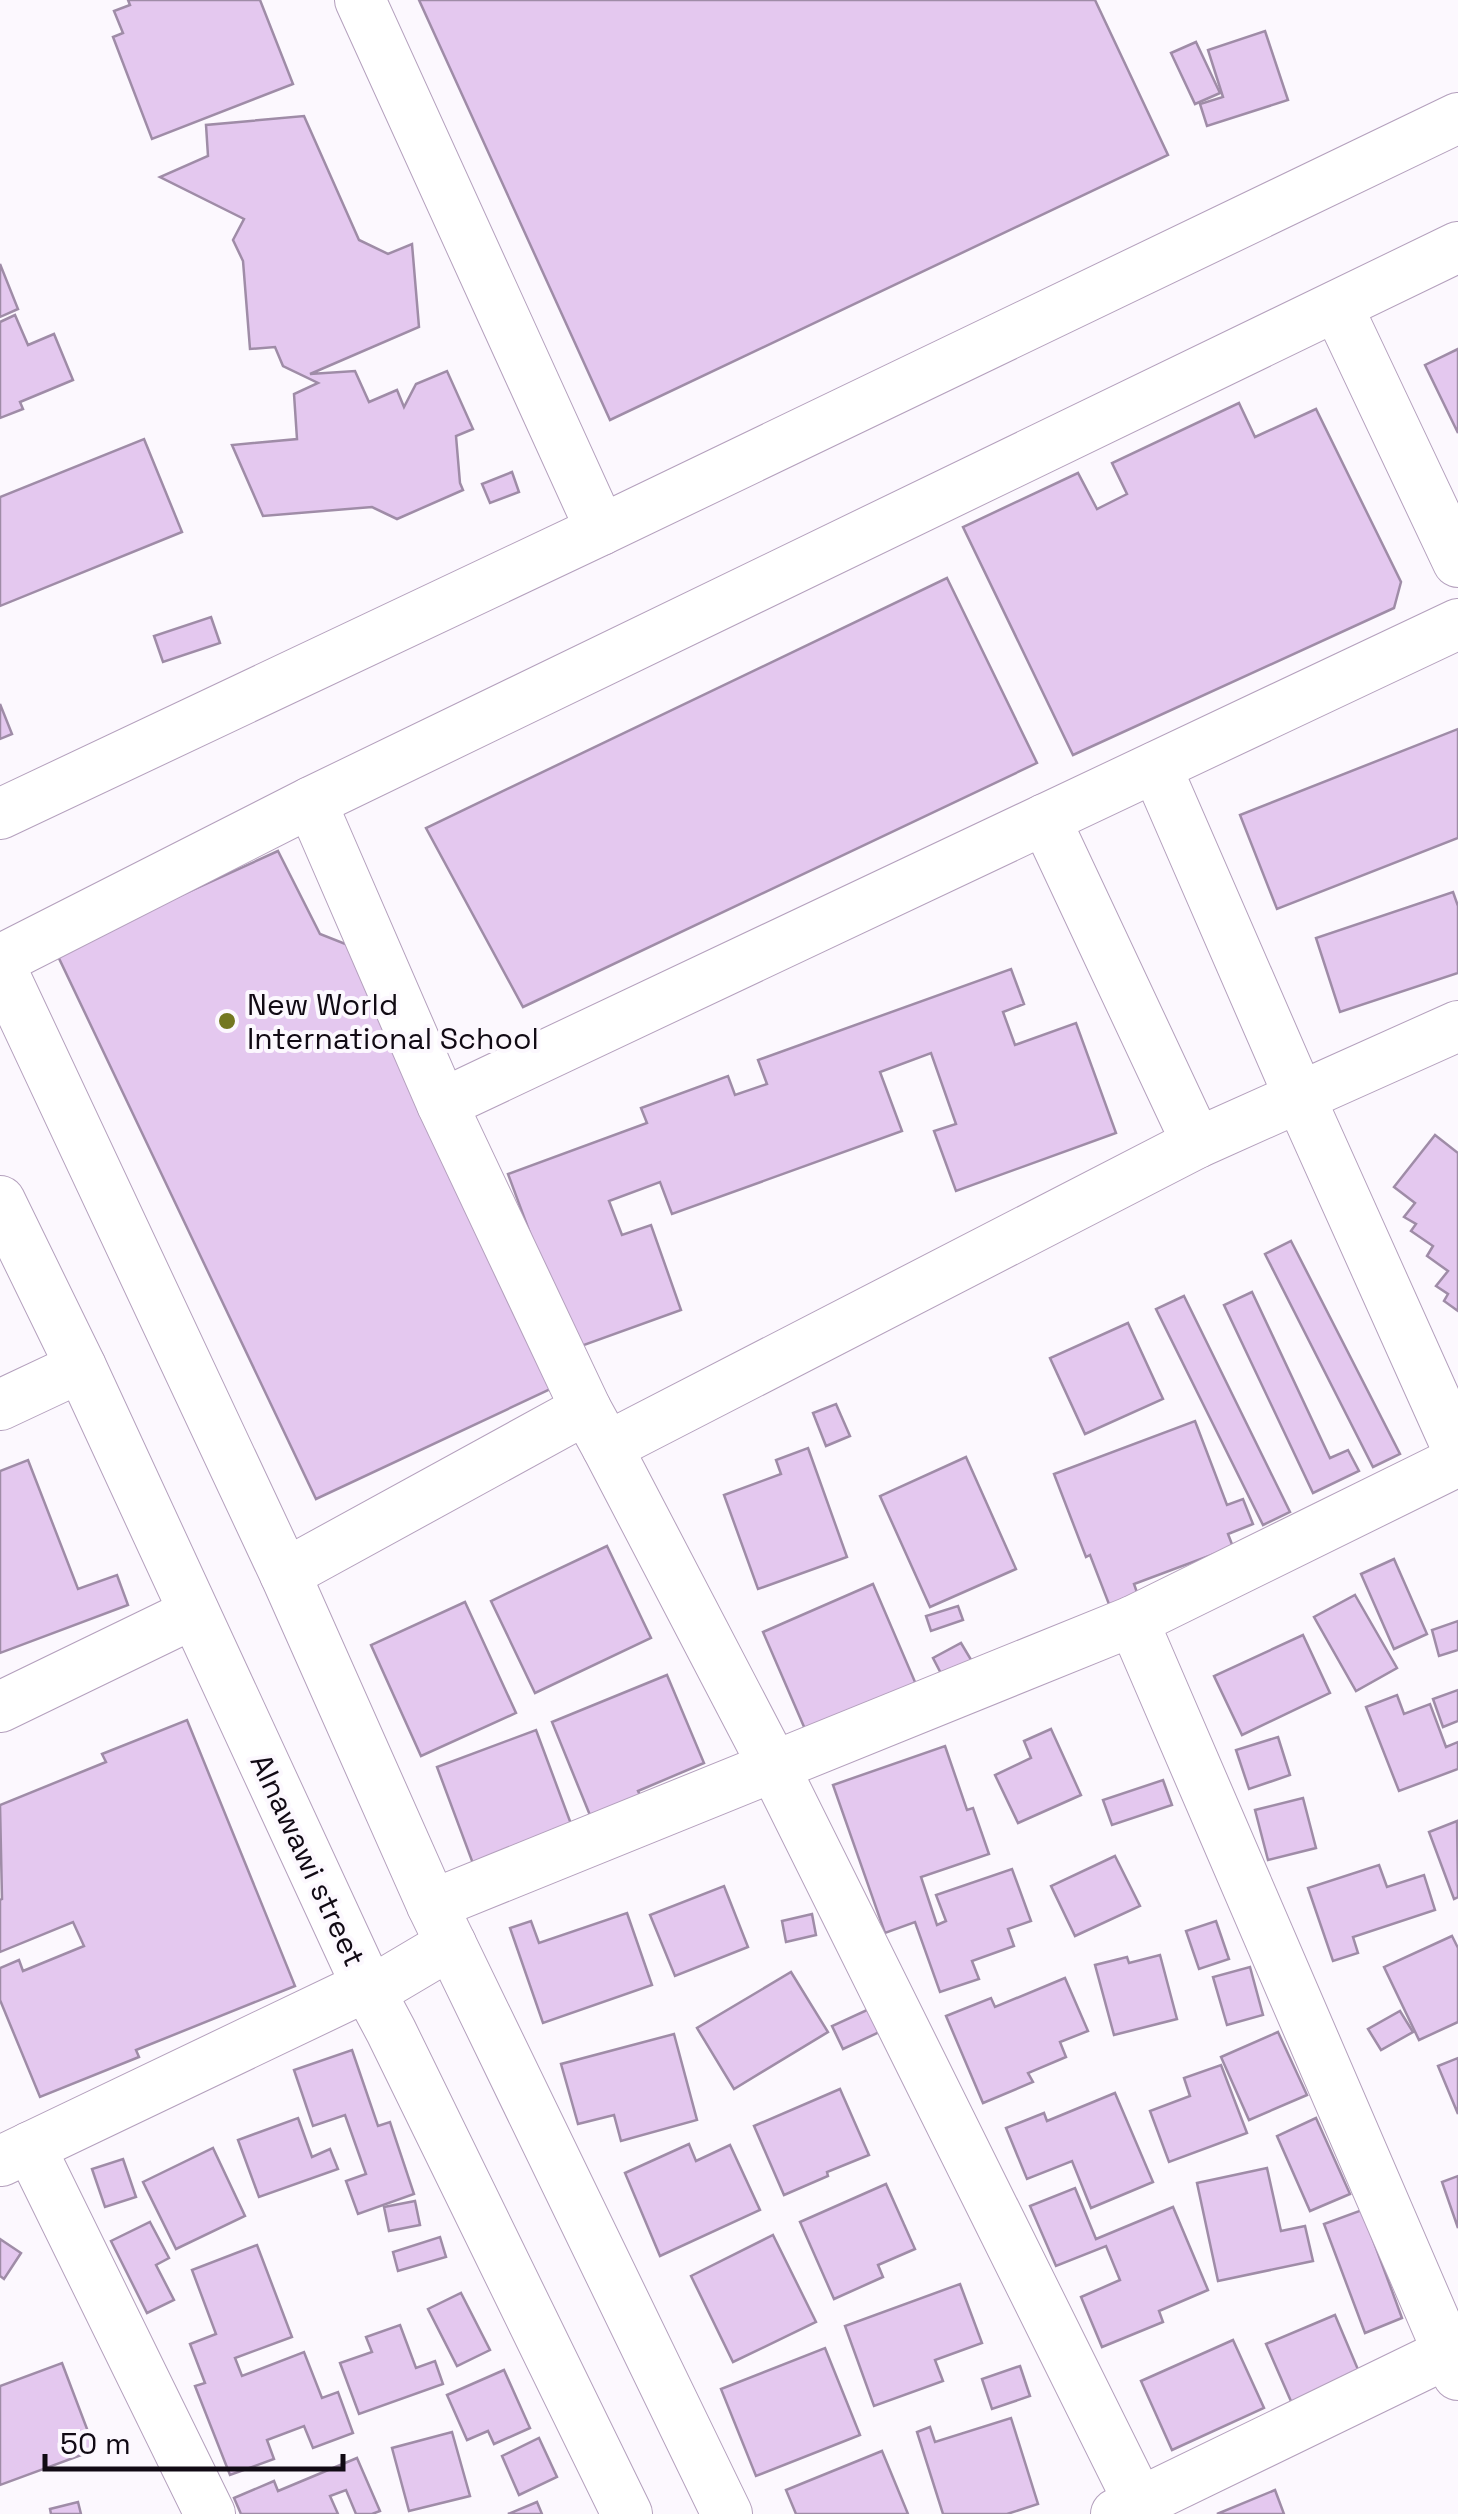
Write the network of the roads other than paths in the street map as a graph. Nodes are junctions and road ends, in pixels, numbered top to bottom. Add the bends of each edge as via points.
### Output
1 (360, 0) edge
2 (1458, 118) edge
3 (1458, 248) edge
4 (1338, 306) junction
5 (601, 530) junction
6 (1458, 562) edge
7 (1458, 624) edge
8 (1156, 767) junction
9 (312, 802) junction
10 (0, 814) edge
11 (1045, 819) junction
12 (0, 963) edge
13 (1458, 1026) edge
14 (1300, 1098) junction
15 (442, 1104) junction
16 (1196, 1143) junction
17 (0, 1201) edge
18 (81, 1368) junction
19 (0, 1405) edge
20 (597, 1428) junction
21 (1458, 1450) edge
22 (1458, 1460) edge
23 (286, 1574) junction
24 (194, 1613) junction
25 (1133, 1621) junction
26 (0, 1707) edge
27 (774, 1767) junction
28 (442, 1924) junction
29 (368, 1989) junction
30 (15, 2154) edge
31 (1455, 2359) edge
32 (1128, 2509) edge
33 (210, 2514) edge
34 (627, 2514) edge
35 (728, 2514) edge

1 - 5 street
2 - 5 street
3 - 4 street
4 - 6 street
4 - 9 street
5 - 10 street
7 - 8 street
8 - 11 street
8 - 14 street
9 - 12 street
9 - 15 street
11 - 15 street
11 - 16 street
12 - 23 street
13 - 14 street
14 - 16 street
14 - 21 street
15 - 20 street
16 - 20 street
17 - 18 street, Alnawawi street
18 - 19 street
18 - 24 street, Alnawawi street
20 - 23 street
20 - 27 street
22 - 25 street
23 - 28 street
24 - 26 street
24 - 29 street, Alnawawi street
25 - 27 street
25 - 31 street
27 - 28 street
27 - 32 street
28 - 29 street
28 - 35 street
29 - 30 street
29 - 34 street, Alnawawi street
30 - 33 street
31 - 32 street

